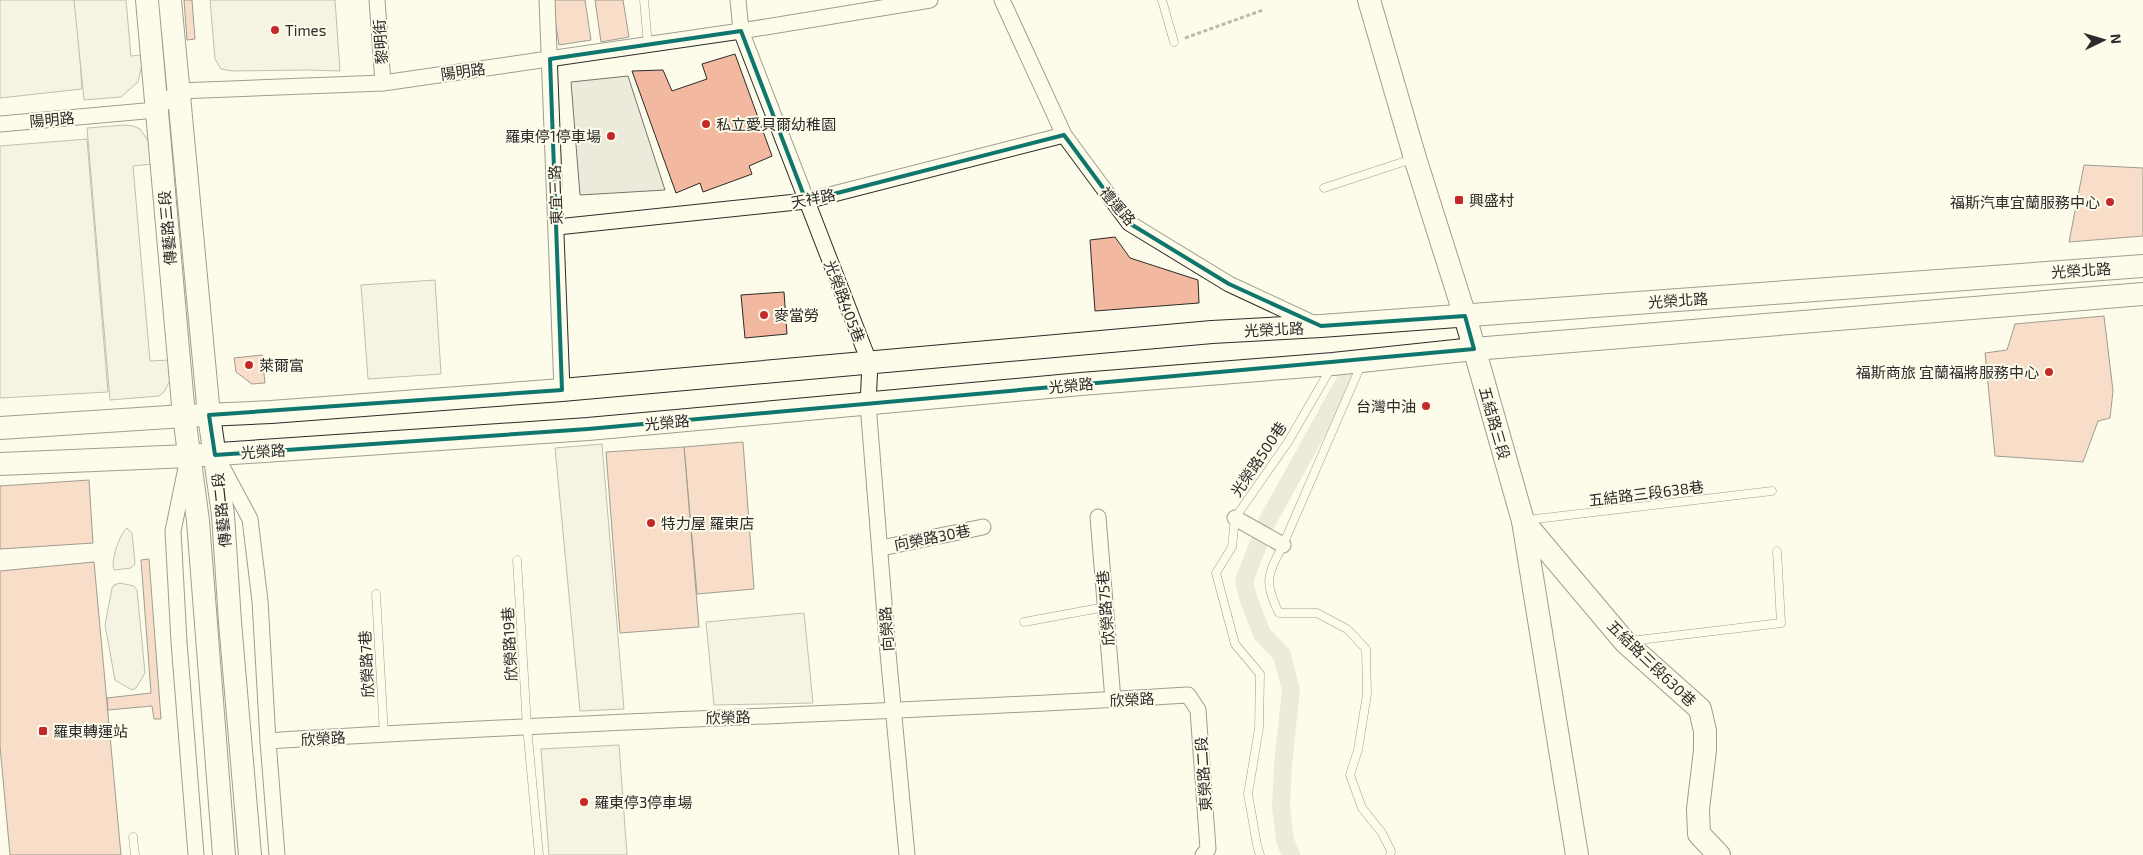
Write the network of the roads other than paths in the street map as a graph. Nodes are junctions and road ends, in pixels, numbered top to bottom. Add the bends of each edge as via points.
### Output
1 (147, 0) edge
2 (170, 0) edge
3 (377, 0) edge
4 (547, 0) edge
5 (644, 0) edge
6 (738, 0) edge
7 (930, 0) edge
8 (1002, 0) edge
9 (1162, 0) edge
10 (1369, 0) edge
11 (868, 5) edge
12 (741, 31) junction
13 (1174, 42) road end
14 (648, 45) junction
15 (550, 59) junction
16 (383, 83) junction
17 (178, 91) junction
18 (156, 110) junction
19 (0, 124) edge
20 (1064, 135) junction
21 (1415, 158) junction
22 (1324, 188) dead end
23 (806, 201) junction
24 (556, 227) junction
25 (2143, 266) edge
26 (2143, 294) edge
27 (1465, 316) junction
28 (1321, 326) junction
29 (1474, 349) junction
30 (1363, 361) junction
31 (870, 364) junction
32 (1333, 364) junction
33 (562, 390) junction
34 (868, 404) junction
35 (209, 415) junction
36 (184, 416) junction
37 (0, 428) edge
38 (215, 455) junction
39 (189, 456) junction
40 (0, 464) edge
41 (1772, 491) dead end
42 (1098, 517) dead end
43 (1235, 518) junction
44 (1523, 521) junction
45 (983, 527) dead end
46 (1283, 545) junction
47 (881, 548) junction
48 (1777, 551) dead end
49 (518, 560) dead end
50 (376, 594) dead end
51 (1105, 607) junction
52 (1024, 622) dead end
53 (1626, 642) junction
54 (1188, 695) joint
55 (1113, 700) junction
56 (894, 710) junction
57 (527, 726) junction
58 (384, 734) junction
59 (268, 741) junction
60 (134, 837) dead end
61 (135, 855) edge
62 (196, 855) edge
63 (224, 855) edge
64 (250, 855) edge
65 (277, 855) edge
66 (539, 855) edge
67 (907, 855) edge
68 (1203, 855) edge
69 (1260, 855) edge
70 (1390, 855) edge
71 (1577, 855) edge
72 (1719, 855) edge

1 - 18 street, 傳藝路三段
2 - 17 street, 傳藝路三段
3 - 16 street, 黎明街
4 - 15 street, 東宜三路
5 - 14 lane
6 - 12 street, 光榮路405巷
7 - 11 street, 陽明路
8 - 20 street, 禮運路
9 - 13 lane
10 - 21 street, 五結路三段
11 - 12 street, 陽明路
12 - 14 street, 陽明路
12 - 23 street, 光榮路405巷
14 - 15 street, 陽明路
15 - 16 street, 陽明路
15 - 24 street, 東宜三路
16 - 17 street, 陽明路
17 - 18 street
17 - 35 street, 傳藝路三段
18 - 19 street, 陽明路
18 - 36 street, 傳藝路三段
20 - 23 street, 天祥路
20 - 28 street, 禮運路 via 1129,223 1229,284
21 - 22 lane
21 - 27 street, 五結路三段
23 - 24 street, 天祥路
23 - 31 street, 光榮路405巷
24 - 33 street, 東宜三路
25 - 27 street, 光榮北路
26 - 29 street, 光榮北路
27 - 28 street, 光榮北路
27 - 29 street, 五結路三段
28 - 31 street, 光榮北路 via 1212,332
29 - 30 street, 光榮北路
29 - 44 street, 五結路三段
30 - 32 street, 光榮北路
30 - 46 lane
31 - 33 street
31 - 34 street, 光榮路405巷
32 - 34 street, 光榮路
32 - 43 lane, 光榮路500巷 via 1288,442
33 - 35 street
34 - 38 street, 光榮路 via 588,429
34 - 47 street, 向榮路
35 - 36 street
35 - 38 street, 傳藝路三段
36 - 37 street
36 - 39 street, 傳藝路三段
38 - 39 street, 光榮路
38 - 59 street, 傳藝路二段 via 250,519 260,601
38 - 64 street, 傳藝路二段 via 223,515
39 - 40 street, 光榮路
39 - 62 street via 172,531
39 - 63 street, 傳藝路二段 via 198,521
41 - 44 lane, 五結路三段638巷
42 - 51 street, 欣榮路75巷
43 - 46 street
43 - 69 lane, 光榮路500巷 via 1232,547 1216,573 1235,644 1260,674 1259,728 1248,794
44 - 53 street, 五結路三段630巷
44 - 71 street, 五結路三段
45 - 47 street, 向榮路30巷
46 - 70 lane via 1269,572 1271,597 1279,613 1317,613 1347,629 1366,649 1367,694 1358,750 1350,775 1362,808 1382,833
47 - 56 street, 向榮路
48 - 53 lane via 1781,623
49 - 57 lane, 欣榮路19巷
50 - 58 lane, 欣榮路7巷
51 - 52 lane
51 - 55 street, 欣榮路75巷
53 - 72 street, 五結路三段630巷 via 1700,709 1706,750 1698,810 1699,834
54 - 55 street, 欣榮路
54 - 68 street, 東榮路二段 via 1198,710 1208,849
55 - 56 street, 欣榮路
56 - 57 street, 欣榮路
56 - 67 street, 向榮路
57 - 58 street, 欣榮路
57 - 66 lane, 欣榮路19巷
58 - 59 street, 欣榮路
59 - 65 street, 傳藝路二段
60 - 61 lane

